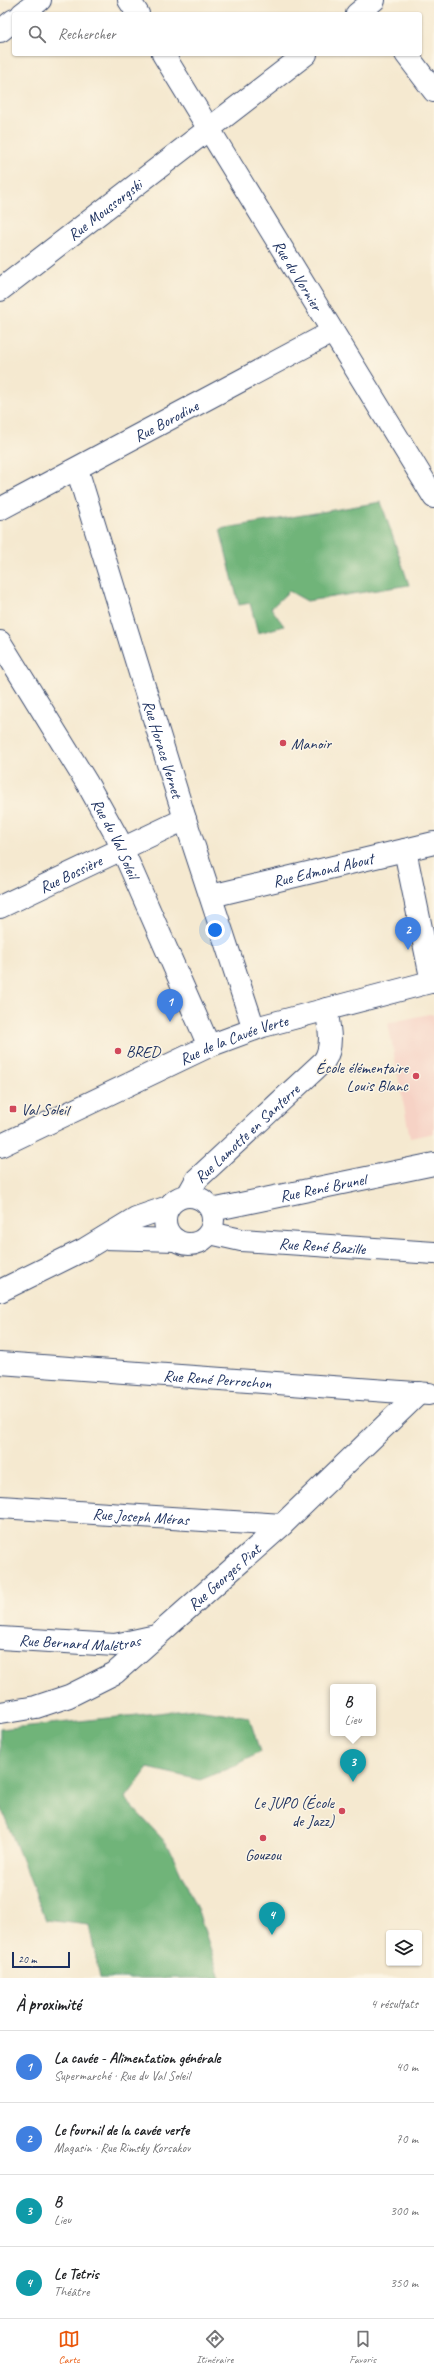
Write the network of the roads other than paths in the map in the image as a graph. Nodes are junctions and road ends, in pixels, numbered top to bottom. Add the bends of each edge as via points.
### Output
1 (40, 0) edge
2 (129, 0) edge
3 (25, 12) edge
4 (137, 12) edge
5 (12, 22) edge
6 (0, 31) edge
7 (163, 56) edge
8 (303, 56) edge
9 (408, 56) edge
10 (434, 91) edge
11 (210, 130) junction
12 (0, 290) edge
13 (332, 332) junction
14 (77, 469) junction
15 (434, 497) edge
16 (0, 509) edge
17 (0, 642) edge
18 (185, 819) junction
19 (434, 843) edge
20 (122, 848) junction
21 (405, 850) junction
22 (211, 896) junction
23 (0, 907) edge
24 (433, 981) edge
25 (326, 1009) junction
26 (254, 1029) junction
27 (209, 1046) junction
28 (0, 1146) edge
29 (434, 1164) edge
30 (188, 1195) junction
31 (168, 1207) junction
32 (212, 1210) junction
33 (210, 1233) junction
34 (104, 1238) junction
35 (176, 1240) junction
36 (434, 1253) edge
37 (0, 1291) edge
38 (0, 1363) edge
39 (427, 1393) edge
40 (0, 1506) edge
41 (282, 1525) junction
42 (158, 1635) junction
43 (0, 1638) edge
44 (0, 1713) edge

1 - 3 street
2 - 4 street
5 - 6 street
7 - 11 street, Rue du Vornier
8 - 11 street, Rue Moussorgski
9 - 10 street
11 - 12 street, Rue Moussorgski
11 - 13 street, Rue du Vornier
13 - 14 street, Rue Borodine
13 - 15 street, Rue du Vornier
14 - 16 street, Rue Borodine
14 - 18 street, Rue Horace Vernet
17 - 20 street, Rue du Val Soleil via 87,783
18 - 20 street, Rue Bossière
18 - 22 street, Rue Horace Vernet
19 - 21 street, Rue Edmond About
20 - 23 street, Rue Bossière
20 - 27 street, Rue du Val Soleil
21 - 22 street, Rue Edmond About
21 - 24 street
22 - 26 street, Rue Horace Vernet
24 - 25 street, Rue de la Cavée Verte
25 - 26 street, Rue de la Cavée Verte
25 - 30 street, Rue Lamotte en Santerre via 330,1034 328,1055 324,1061 198,1179
26 - 27 street, Rue de la Cavée Verte
27 - 28 street, Rue de la Cavée Verte
29 - 32 street, Rue René Brunel
30 - 31 street via 180,1197
30 - 32 street via 202,1199
31 - 34 street via 136,1218
31 - 35 street via 165,1222
32 - 33 street via 214,1221
33 - 35 street via 205,1239 191,1244
33 - 36 street, Rue René Bazille via 241,1240
34 - 35 street
34 - 37 street
38 - 39 street, Rue René Perrochon
39 - 41 street, Rue Georges Piat
40 - 41 street, Rue Joseph Méras
41 - 42 street, Rue Georges Piat
42 - 43 street, Rue Bernard Malétras via 115,1645
42 - 44 street, Rue Georges Piat via 115,1673 97,1684 36,1707

